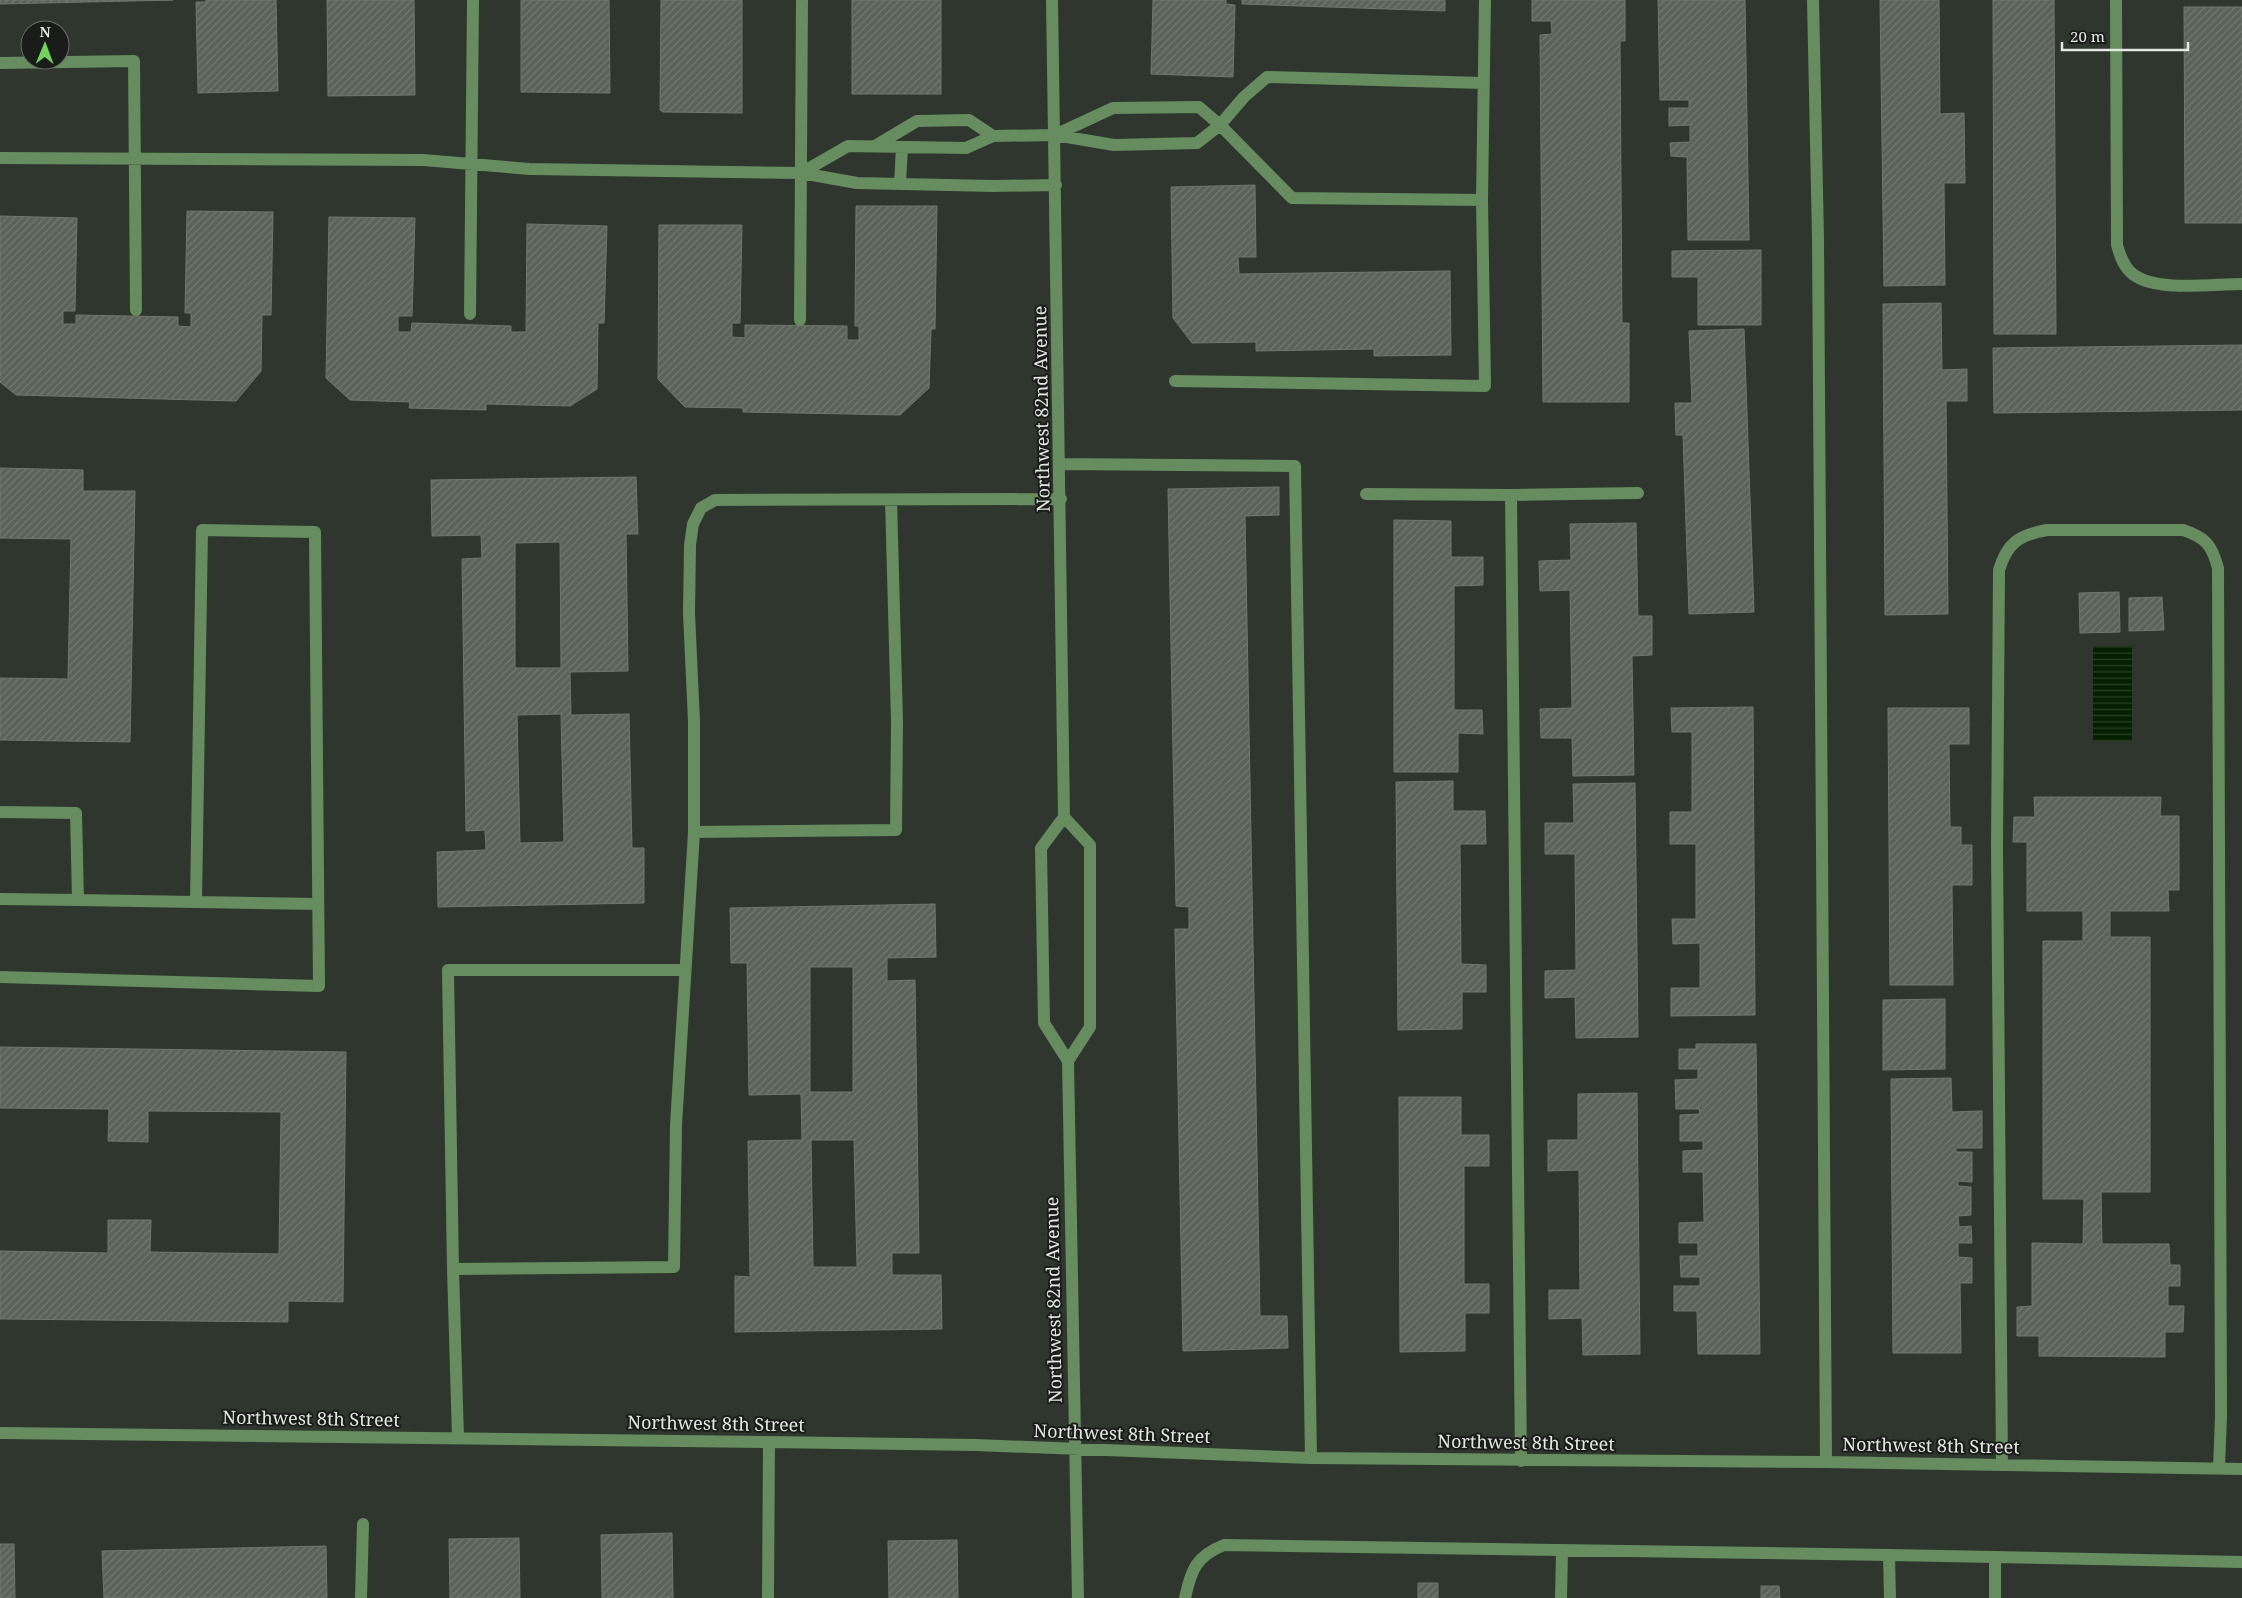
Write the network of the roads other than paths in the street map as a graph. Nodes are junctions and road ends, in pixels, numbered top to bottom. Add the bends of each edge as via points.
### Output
1 (473, 0) edge
2 (802, 0) edge
3 (1052, 0) edge
4 (1485, 0) edge
5 (1814, 0) edge
6 (2116, 0) edge
7 (0, 63) edge
8 (1483, 83) junction
9 (1220, 125) junction
10 (1055, 134) junction
11 (993, 136) junction
12 (875, 146) junction
13 (902, 146) junction
14 (0, 158) edge
15 (135, 158) junction
16 (472, 163) junction
17 (801, 173) junction
18 (900, 184) junction
19 (1056, 185) junction
20 (1482, 200) junction
21 (2242, 284) edge
22 (136, 310) dead end
23 (470, 314) dead end
24 (800, 320) dead end
25 (1175, 381) dead end
26 (1060, 464) junction
27 (1638, 493) dead end
28 (1366, 494) dead end
29 (1511, 495) junction
30 (1061, 499) junction
31 (891, 500) junction
32 (0, 812) edge
33 (1064, 817) junction
34 (694, 832) junction
35 (0, 899) edge
36 (78, 900) junction
37 (196, 902) junction
38 (318, 904) junction
39 (684, 970) junction
40 (0, 977) edge
41 (1068, 1061) junction
42 (453, 1270) junction
43 (0, 1434) edge
44 (458, 1438) junction
45 (769, 1442) junction
46 (1074, 1450) junction
47 (1312, 1458) junction
48 (1521, 1461) junction
49 (1826, 1462) junction
50 (2002, 1464) junction
51 (2219, 1468) junction
52 (2242, 1469) edge
53 (364, 1524) dead end
54 (1562, 1551) junction
55 (1889, 1555) junction
56 (1995, 1557) junction
57 (2242, 1562) edge
58 (361, 1598) edge
59 (768, 1598) edge
60 (1078, 1598) edge
61 (1185, 1598) edge
62 (1561, 1598) edge
63 (1890, 1598) edge
64 (1995, 1598) edge

1 - 16 street
2 - 17 street
3 - 10 street, Northwest 82nd Avenue
4 - 8 street
5 - 49 street
6 - 21 street via 2117,245 2122,261 2133,275 2149,283
7 - 15 street via 134,61
8 - 9 street via 1267,77
8 - 20 street
9 - 10 street via 1198,143 1114,145
9 - 10 street via 1199,107 1114,108
9 - 20 street via 1292,198
10 - 11 street
10 - 19 street, Northwest 82nd Avenue
11 - 12 street via 969,120 917,121
11 - 13 street via 966,148
12 - 13 street
12 - 17 street via 848,146
13 - 18 street
14 - 15 street
15 - 16 street
15 - 22 street
16 - 17 street via 530,169
16 - 23 street
17 - 18 street via 857,183
17 - 24 street
18 - 19 street
19 - 26 street, Northwest 82nd Avenue
20 - 25 street via 1485,386
26 - 30 street, Northwest 82nd Avenue
26 - 47 street via 1295,466
27 - 29 street
28 - 29 street
29 - 48 street
30 - 31 street
30 - 33 street, Northwest 82nd Avenue
31 - 34 street via 715,500 701,508 693,524 690,545
31 - 34 street via 897,721 896,830
32 - 36 street via 76,812
33 - 41 street via 1041,848 1041,857 1044,1022
33 - 41 street via 1090,845 1090,1027
34 - 39 street
35 - 36 street
36 - 37 street
37 - 38 street
37 - 38 street via 202,530 314,532
38 - 40 street via 319,986
39 - 42 street via 676,1125 674,1267
39 - 42 street via 448,970
41 - 46 street, Northwest 82nd Avenue
42 - 44 street
43 - 44 street, Northwest 8th Street
44 - 45 street, Northwest 8th Street
45 - 46 street, Northwest 8th Street
45 - 59 street
46 - 47 street, Northwest 8th Street
46 - 60 street, Northwest 82nd Avenue
47 - 48 street, Northwest 8th Street
48 - 49 street, Northwest 8th Street
49 - 50 street, Northwest 8th Street
50 - 51 street, Northwest 8th Street
50 - 51 street via 1997,848 1999,570 2003,554 2014,542 2047,530 2183,530 2198,535 2209,545 2218,568
51 - 52 street, Northwest 8th Street
53 - 58 street
54 - 55 street
54 - 61 street via 1224,1545 1209,1551 1198,1562 1189,1579
54 - 62 street
55 - 56 street
55 - 63 street
56 - 57 street
56 - 64 street

